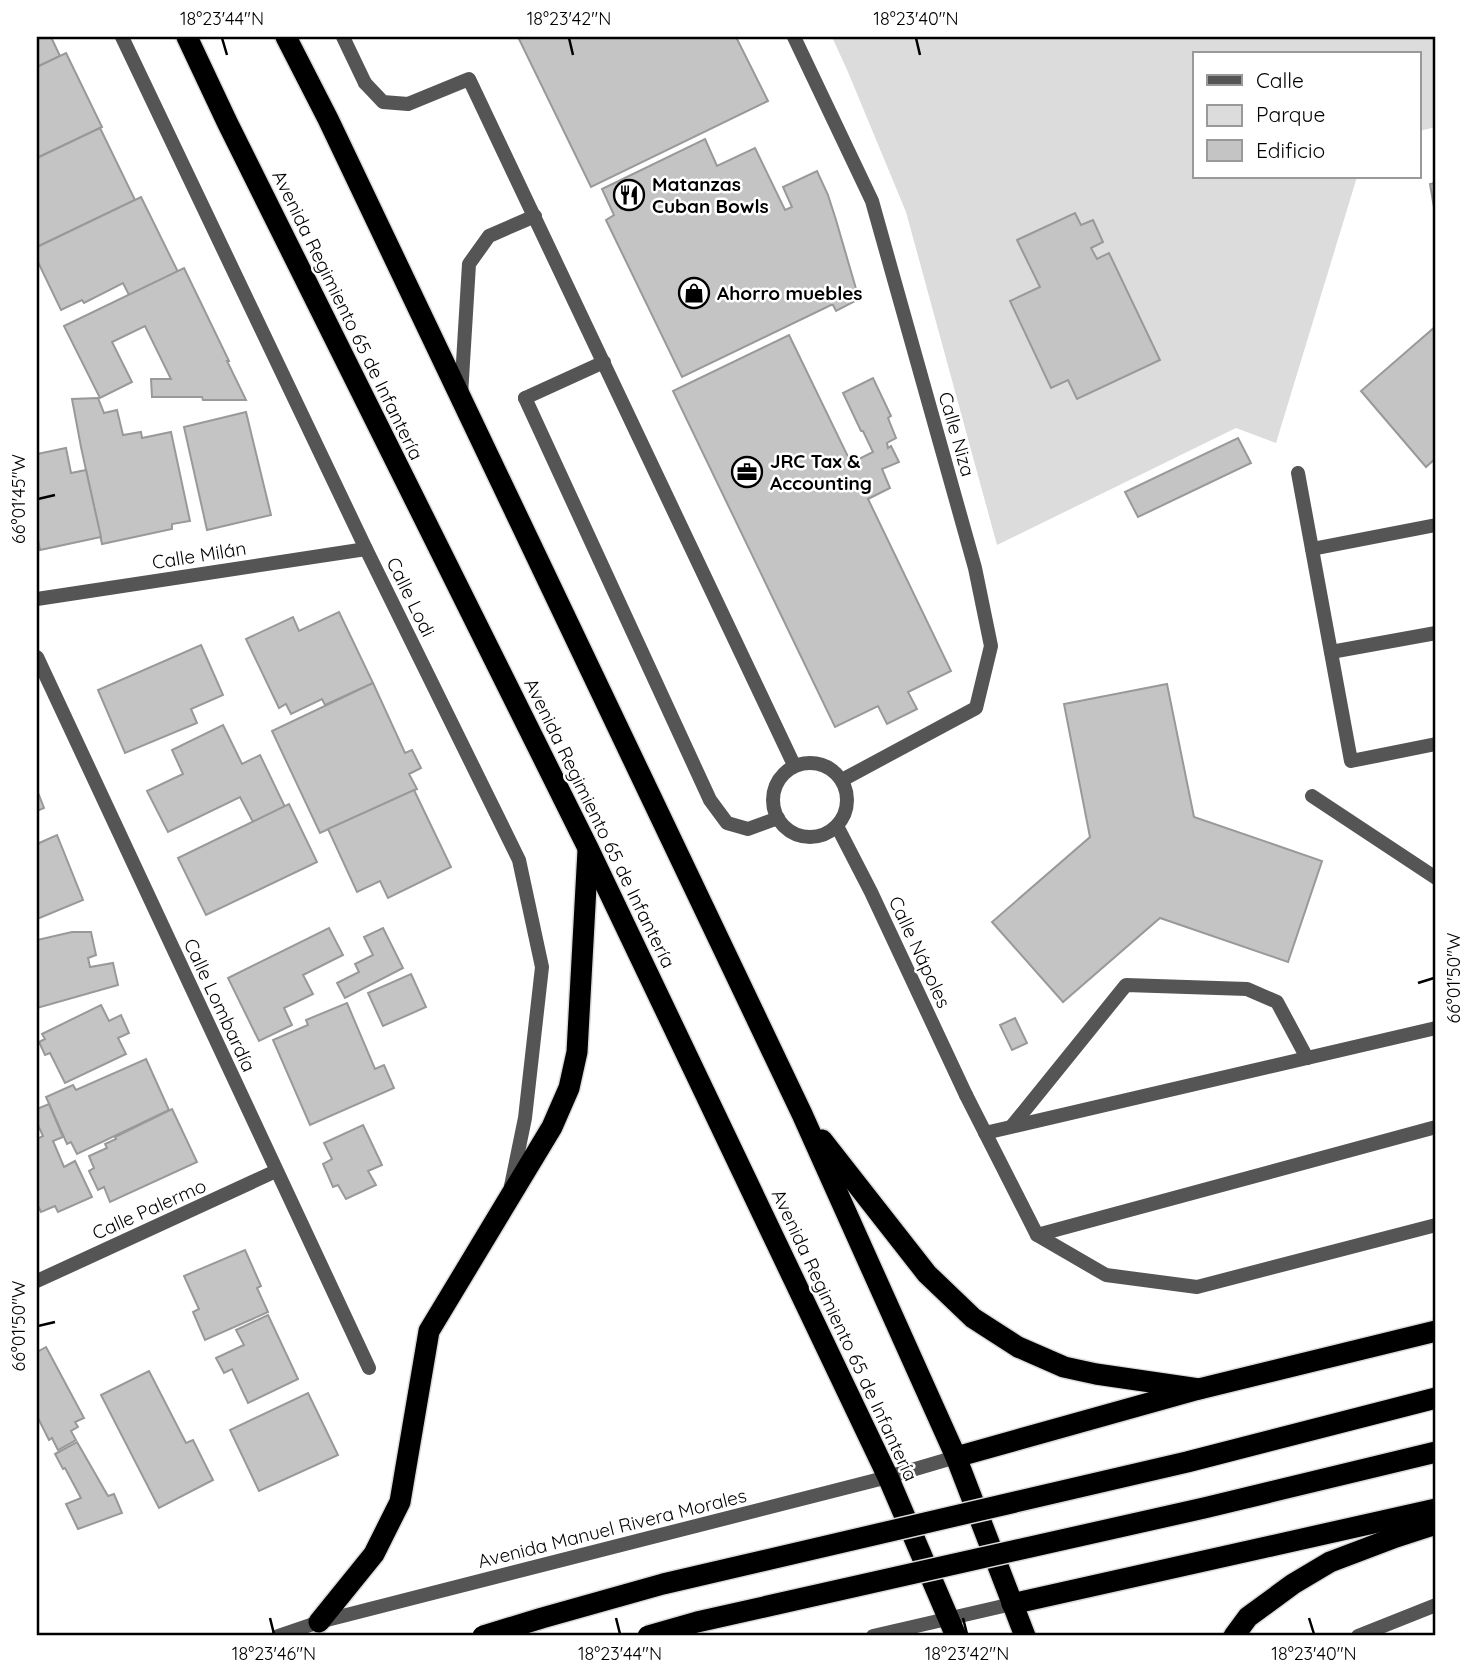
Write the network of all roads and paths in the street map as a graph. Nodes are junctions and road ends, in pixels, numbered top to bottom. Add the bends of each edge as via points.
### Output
1 (122, 37) edge
2 (187, 37) edge
3 (286, 37) edge
4 (343, 37) edge
5 (794, 37) edge
6 (535, 216) junction
7 (604, 362) junction
8 (461, 399) junction
9 (1298, 474) dead end
10 (1436, 525) edge
11 (366, 549) junction
12 (1312, 549) junction
13 (37, 599) edge
14 (1436, 633) edge
15 (1331, 652) junction
16 (37, 657) edge
17 (1436, 744) edge
18 (794, 765) junction
19 (842, 780) junction
20 (1312, 796) dead end
21 (778, 818) junction
22 (837, 825) junction
23 (588, 848) junction
24 (1436, 878) edge
25 (1436, 1028) edge
26 (1307, 1058) junction
27 (802, 1114) junction
28 (1012, 1126) junction
29 (1436, 1127) edge
30 (985, 1133) junction
31 (276, 1171) junction
32 (508, 1201) junction
33 (1436, 1225) edge
34 (1037, 1236) junction
35 (37, 1281) edge
36 (1436, 1331) edge
37 (369, 1368) dead end
38 (1199, 1389) junction
39 (1436, 1398) edge
40 (1436, 1452) edge
41 (956, 1457) junction
42 (888, 1477) junction
43 (1436, 1509) edge
44 (1436, 1524) edge
45 (1012, 1604) junction
46 (1436, 1605) edge
47 (319, 1622) junction
48 (953, 1627) edge
49 (278, 1636) edge
50 (484, 1636) edge
51 (648, 1636) edge
52 (873, 1636) edge
53 (1025, 1636) edge
54 (1234, 1636) edge
55 (1358, 1636) edge

1 - 11 street, Calle Lodi
2 - 23 highway, Avenida Regimiento 65 de Infantería
3 - 8 highway
4 - 6 street via 365,83 383,102 408,104 469,79
5 - 19 street, Calle Niza via 872,201 975,568 991,646 975,708
6 - 7 street
6 - 8 street via 489,236 469,264
7 - 18 street
7 - 21 street via 525,398 710,800 727,823 748,829
8 - 27 highway
9 - 12 street
10 - 12 street
11 - 13 street, Calle Milán
11 - 32 street, Calle Lodi via 519,860 542,967 525,1118
12 - 15 street
14 - 15 street
15 - 17 street via 1351,761
16 - 31 street, Calle Lombardía
18 - 19 street via 818,763 830,767
18 - 21 street via 776,783 773,794
19 - 22 street via 848,799
20 - 24 street
21 - 22 street via 796,835 808,838
22 - 30 street, Calle Nápoles
23 - 32 highway via 577,1052 569,1088 552,1127
23 - 42 highway, Avenida Regimiento 65 de Infantería
25 - 26 street
26 - 28 street
26 - 28 street via 1277,1002 1247,989 1126,985
27 - 38 highway via 927,1274 973,1318 1018,1347 1064,1367
27 - 41 highway
28 - 30 street
29 - 34 street
30 - 34 street, Calle Nápoles
31 - 35 street, Calle Palermo
31 - 37 street, Calle Lombardía
32 - 47 highway via 429,1331 400,1502 374,1555
33 - 34 street via 1197,1287 1106,1275
36 - 38 highway
38 - 41 highway
39 - 50 highway, bridge via 1187,1462 663,1584
40 - 51 highway, bridge
41 - 42 street, Avenida Manuel Rivera Morales
41 - 45 highway
42 - 47 street, Avenida Manuel Rivera Morales
42 - 48 highway, Avenida Regimiento 65 de Infantería
43 - 45 highway
44 - 54 highway via 1330,1562 1248,1617
45 - 48 street
45 - 53 highway
46 - 55 street
47 - 49 street, Avenida Manuel Rivera Morales
48 - 52 street

